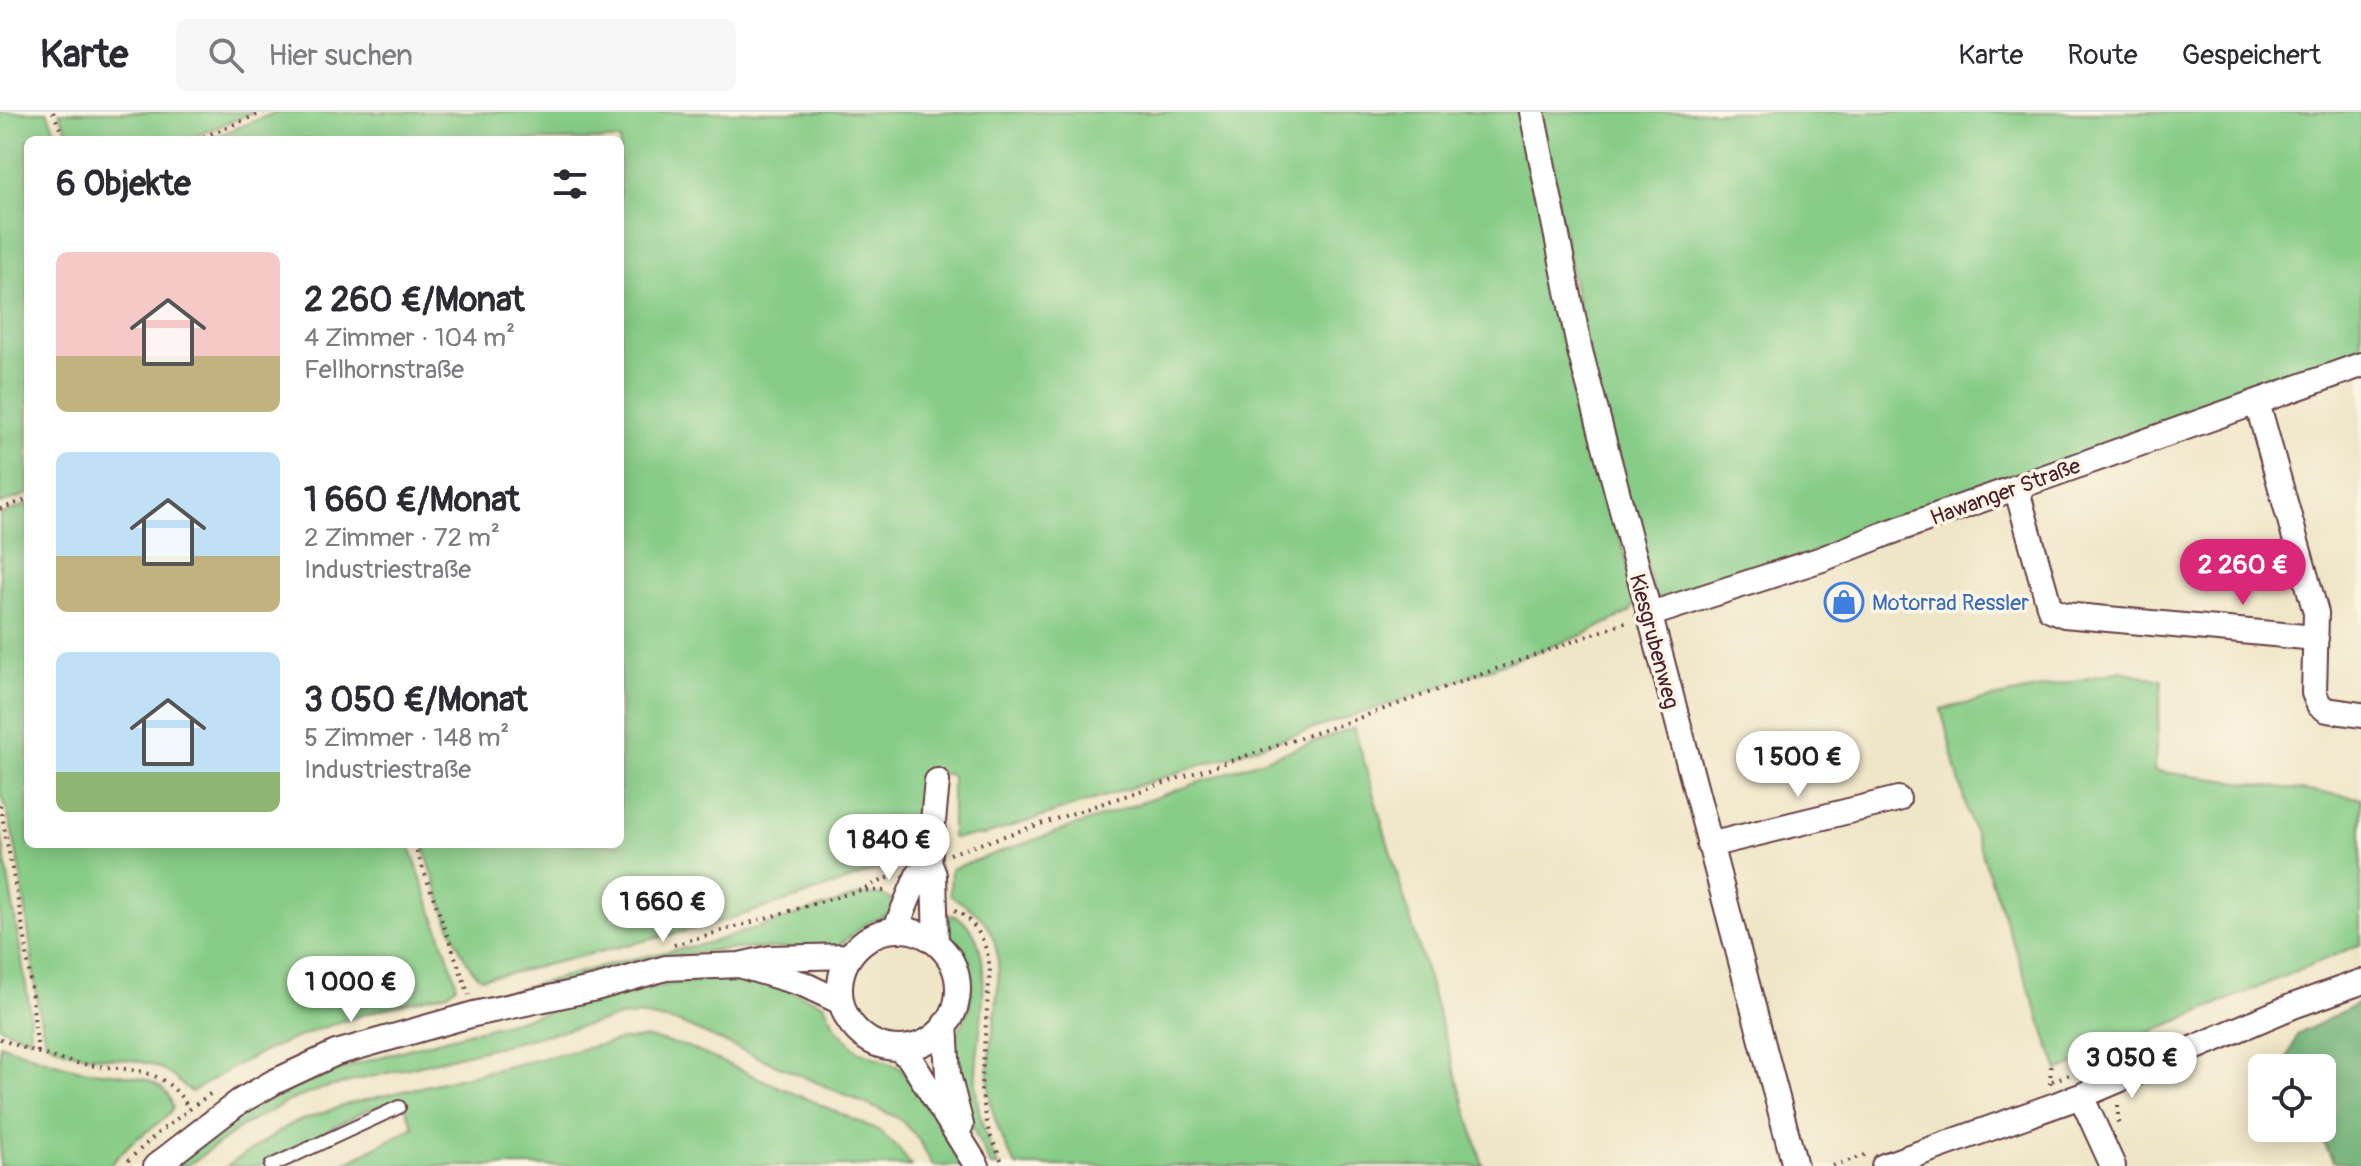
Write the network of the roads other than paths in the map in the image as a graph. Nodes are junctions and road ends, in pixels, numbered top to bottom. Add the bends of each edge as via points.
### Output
1 (1532, 112) edge
2 (2361, 365) edge
3 (2257, 402) junction
4 (2016, 487) junction
5 (1648, 615) junction
6 (2316, 638) junction
7 (2361, 715) edge
8 (937, 781) dead end
9 (1898, 799) dead end
10 (1709, 845) junction
11 (929, 862) junction
12 (895, 930) junction
13 (936, 943) junction
14 (849, 956) junction
15 (740, 965) junction
16 (2361, 982) edge
17 (841, 1002) junction
18 (945, 1024) junction
19 (897, 1048) junction
20 (2081, 1096) junction
21 (399, 1107) dead end
22 (964, 1143) junction
23 (156, 1166) edge
24 (271, 1166) edge
25 (977, 1166) edge
26 (1795, 1166) edge
27 (1884, 1166) edge
28 (2113, 1166) edge

1 - 5 street, Kiesgrubenweg via 1580,351
2 - 3 street, Hawanger Straße
3 - 4 street, Hawanger Straße
3 - 6 street via 2316,613
4 - 5 street, Hawanger Straße via 1822,559
4 - 6 street via 2050,609 2064,615
5 - 10 street, Kiesgrubenweg
6 - 7 street via 2314,693 2319,705
8 - 11 street
9 - 10 street
10 - 26 street, Kiesgrubenweg
11 - 12 street via 917,877
11 - 13 street
12 - 13 street via 917,932
12 - 14 street via 869,938
13 - 18 street via 954,967 957,982 953,1012
14 - 15 street via 771,958
14 - 17 street via 841,978
15 - 17 street
15 - 23 street via 666,968 336,1053 239,1102
16 - 20 street
17 - 19 street via 857,1031 875,1043
18 - 19 street via 918,1044
18 - 22 street via 948,1075
19 - 22 street via 909,1057
20 - 27 street
20 - 28 street
21 - 24 lane
22 - 25 street

